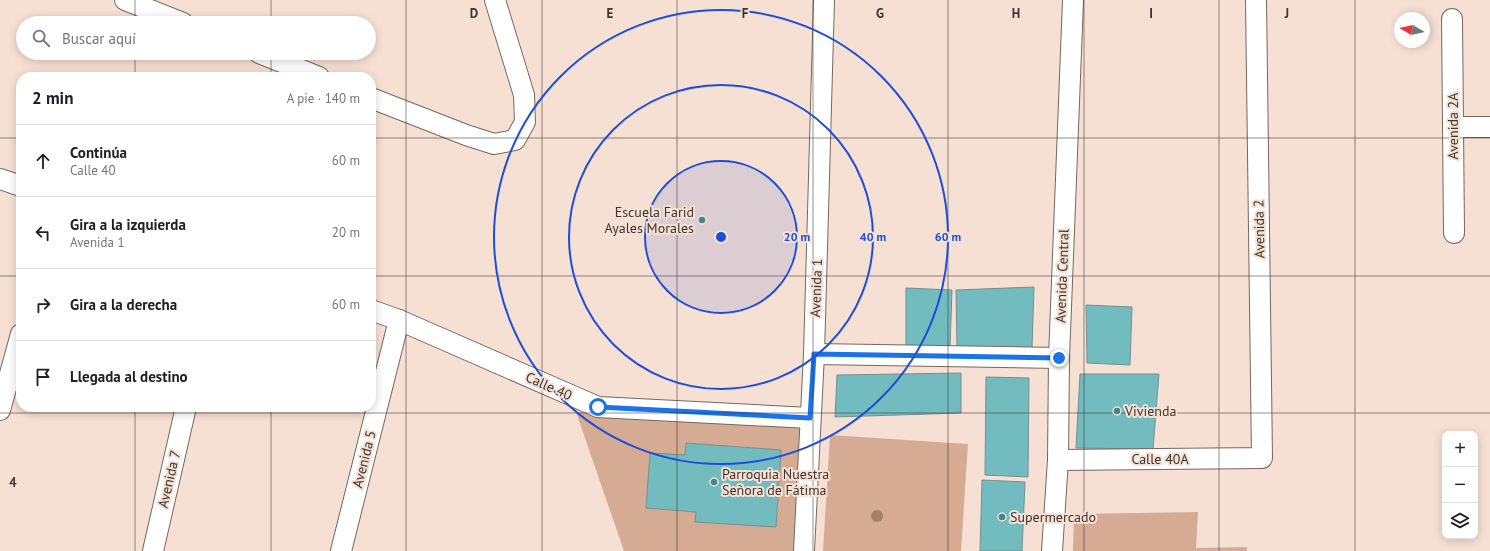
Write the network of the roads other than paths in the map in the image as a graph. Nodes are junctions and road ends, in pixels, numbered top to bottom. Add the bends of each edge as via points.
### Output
1 (125, 0) edge
2 (495, 0) edge
3 (824, 0) edge
4 (1073, 0) edge
5 (1256, 0) edge
6 (165, 16) edge
7 (1452, 19) dead end
8 (276, 60) edge
9 (306, 72) edge
10 (376, 100) edge
11 (1453, 126) junction
12 (1490, 127) edge
13 (0, 179) edge
14 (16, 184) edge
15 (1454, 233) dead end
16 (376, 312) edge
17 (399, 320) junction
18 (16, 352) edge
19 (814, 354) junction
20 (1059, 358) junction
21 (0, 410) edge
22 (185, 412) edge
23 (376, 412) edge
24 (376, 412) edge
25 (810, 418) junction
26 (1262, 458) joint
27 (1058, 460) junction
28 (153, 551) edge
29 (341, 551) edge
30 (804, 551) edge
31 (1052, 551) edge

1 - 6 street
2 - 10 street via 524,95 525,122 515,140 494,144
3 - 19 street, Avenida 1
4 - 20 street, Avenida Central
5 - 26 street, Avenida 2
7 - 11 street, Avenida 2A
8 - 9 street
11 - 12 street
11 - 15 street, Avenida 2A
13 - 14 street
16 - 17 street, Calle 40
17 - 24 street, Avenida 5
17 - 25 street, Calle 40 via 598,407
18 - 21 street
19 - 20 street
19 - 25 street, Avenida 1
20 - 27 street, Avenida Central
22 - 28 street, Avenida 7
23 - 29 street, Avenida 5
25 - 30 street, Avenida 1
26 - 27 street, Calle 40A
27 - 31 street, Avenida Central

